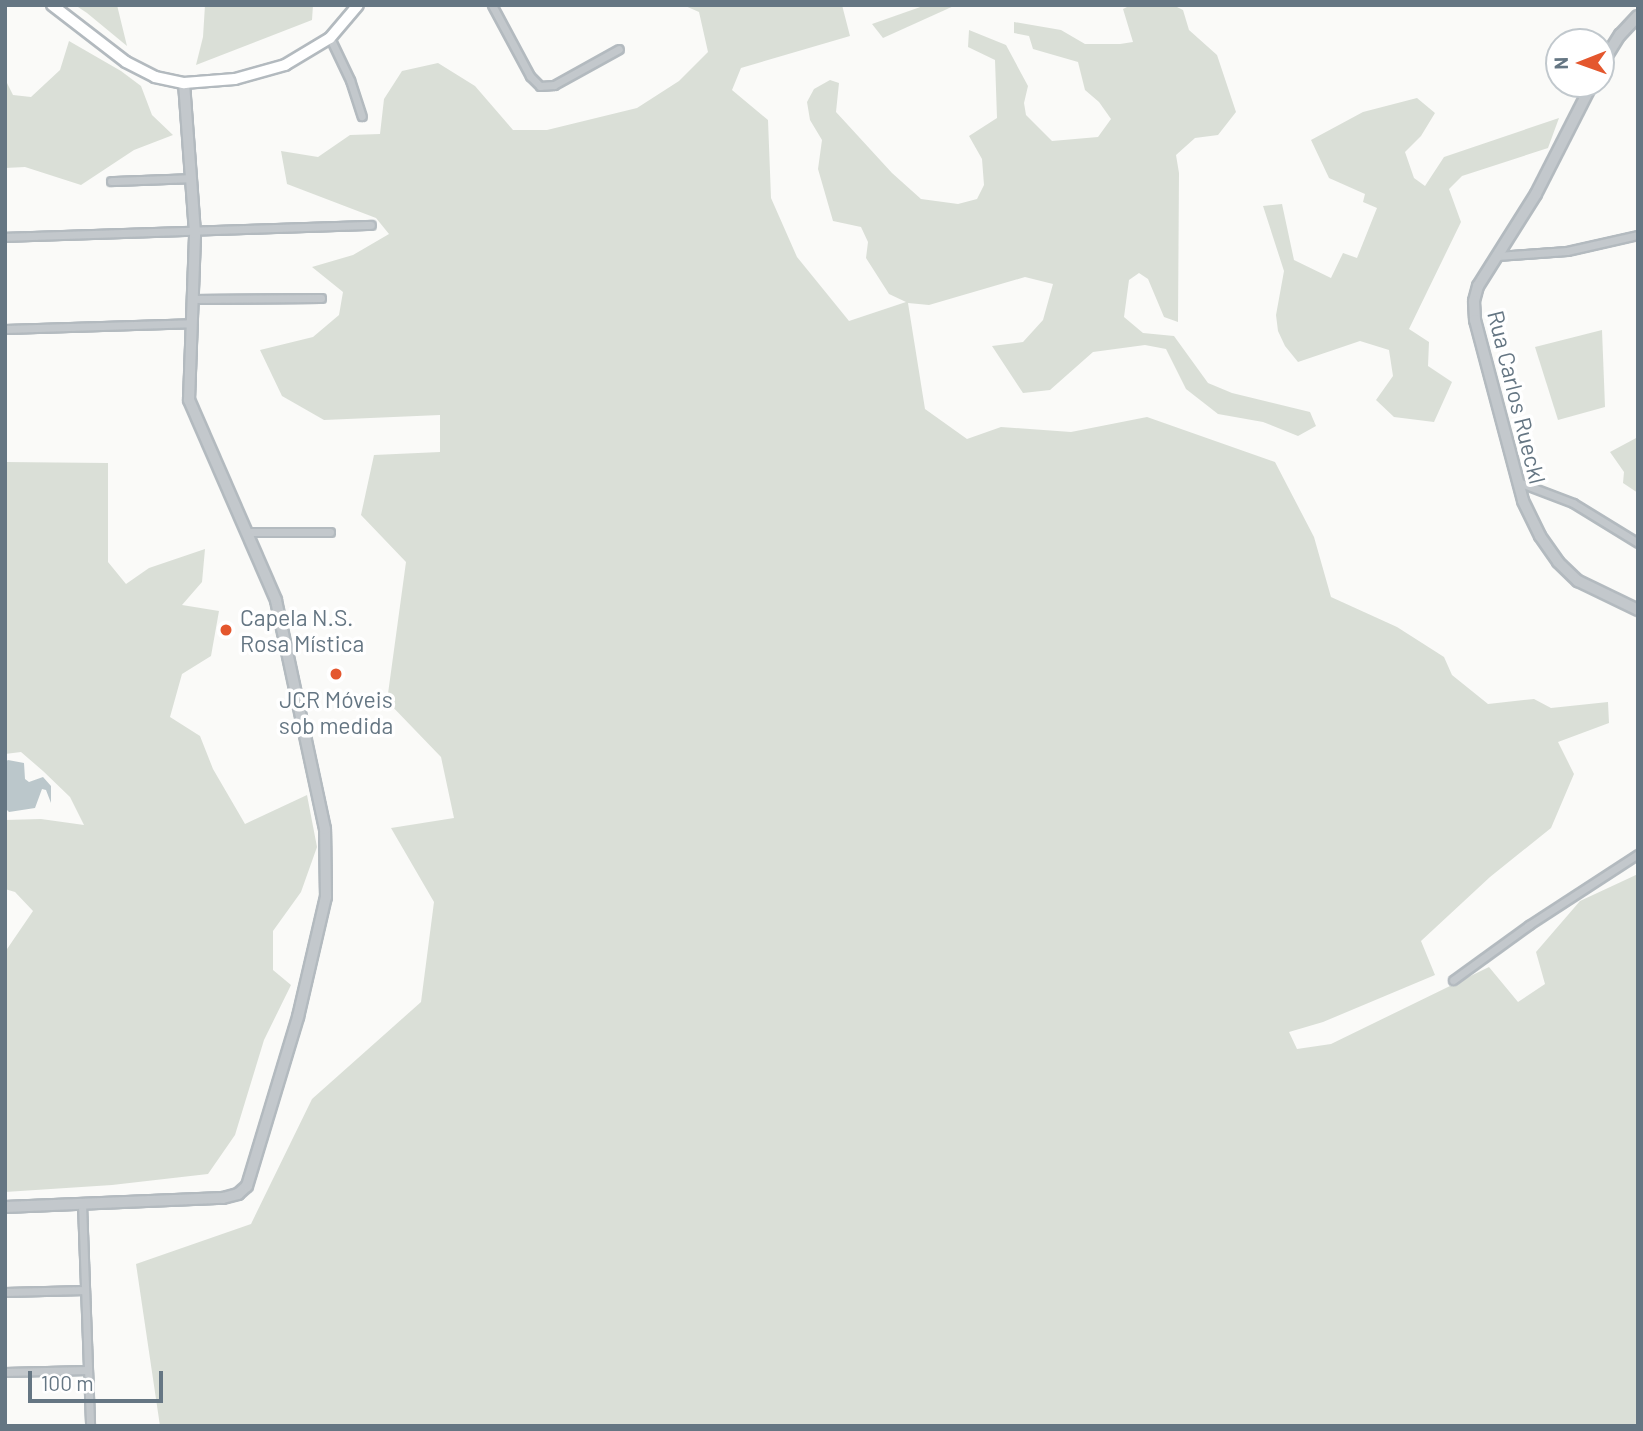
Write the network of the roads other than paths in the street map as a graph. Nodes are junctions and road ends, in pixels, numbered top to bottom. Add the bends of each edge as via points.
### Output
1 (52, 5) edge
2 (358, 5) edge
3 (492, 5) edge
4 (1638, 16) edge
5 (330, 38) junction
6 (1615, 43) edge
7 (619, 49) dead end
8 (184, 83) junction
9 (1584, 98) edge
10 (362, 116) dead end
11 (191, 178) junction
12 (111, 181) dead end
13 (371, 225) dead end
14 (195, 233) junction
15 (1638, 235) edge
16 (5, 237) edge
17 (1497, 256) junction
18 (321, 298) dead end
19 (193, 299) junction
20 (191, 323) junction
21 (5, 329) edge
22 (1518, 482) junction
23 (248, 532) junction
24 (330, 532) dead end
25 (1638, 543) edge
26 (1638, 610) edge
27 (1638, 854) edge
28 (1453, 980) dead end
29 (82, 1204) junction
30 (5, 1207) edge
31 (85, 1290) junction
32 (5, 1292) edge
33 (88, 1370) junction
34 (5, 1371) edge
35 (90, 1426) edge

1 - 8 main road via 126,62 155,77
2 - 5 main road
3 - 7 street via 530,76 540,86 554,85
4 - 6 street
5 - 8 main road via 271,70 235,79
5 - 10 street
8 - 11 street
9 - 17 street, Rua Carlos Rueckl via 1548,173
11 - 12 street
11 - 14 street
13 - 14 street
14 - 16 street
14 - 19 street
15 - 17 street via 1567,251
17 - 22 street, Rua Carlos Rueckl via 1476,293 1475,320
18 - 19 street
19 - 20 street
20 - 21 street
20 - 23 street via 189,400
22 - 25 street via 1573,503
22 - 26 street, Rua Carlos Rueckl via 1530,517 1558,562 1587,588
23 - 24 street
23 - 29 street via 280,614 323,813 328,877 301,1005 255,1169 243,1191 223,1198
27 - 28 street
29 - 30 street
29 - 31 street
31 - 32 street
31 - 33 street
33 - 34 street
33 - 35 street

